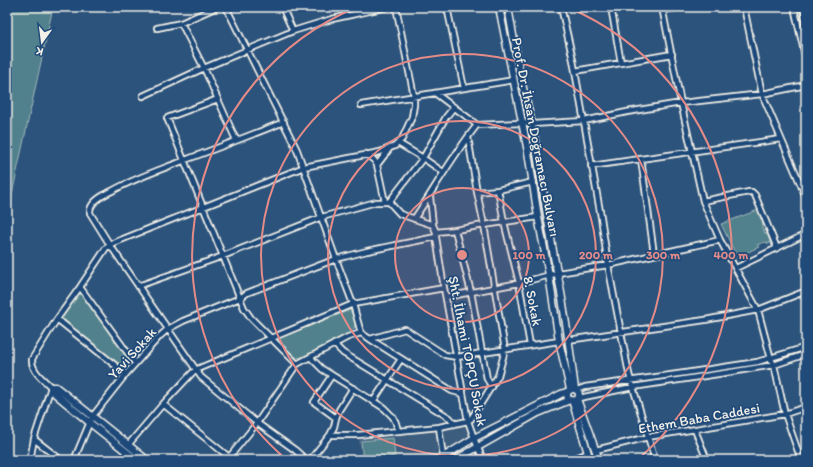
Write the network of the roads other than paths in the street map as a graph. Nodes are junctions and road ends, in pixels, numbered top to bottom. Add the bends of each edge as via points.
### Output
1 (217, 7) edge
2 (226, 7) edge
3 (282, 7) edge
4 (387, 7) edge
5 (396, 7) edge
6 (446, 7) edge
7 (499, 7) edge
8 (508, 7) edge
9 (561, 7) edge
10 (611, 7) edge
11 (683, 7) edge
12 (744, 7) edge
13 (794, 7) edge
14 (803, 7) edge
15 (663, 9) edge
16 (806, 22) edge
17 (182, 23) junction
18 (157, 28) dead end
19 (292, 32) junction
20 (247, 51) junction
21 (672, 54) junction
22 (806, 60) edge
23 (620, 63) junction
24 (204, 68) junction
25 (574, 71) junction
26 (514, 80) junction
27 (806, 85) edge
28 (464, 88) junction
29 (435, 93) junction
30 (762, 94) junction
31 (143, 96) dead end
32 (414, 96) junction
33 (218, 99) junction
34 (681, 103) junction
35 (360, 105) dead end
36 (454, 107) junction
37 (584, 121) junction
38 (284, 122) junction
39 (522, 123) junction
40 (532, 124) junction
41 (477, 125) junction
42 (468, 137) junction
43 (781, 139) junction
44 (236, 140) junction
45 (398, 143) junction
46 (391, 148) junction
47 (692, 152) junction
48 (366, 154) junction
49 (423, 158) junction
50 (641, 159) junction
51 (185, 160) junction
52 (377, 165) junction
53 (591, 166) junction
54 (304, 168) junction
55 (443, 172) junction
56 (534, 182) junction
57 (498, 190) junction
58 (477, 192) junction
59 (430, 197) junction
60 (806, 197) edge
61 (703, 201) junction
62 (387, 202) junction
63 (203, 207) junction
64 (322, 217) junction
65 (538, 217) junction
66 (414, 219) junction
67 (504, 222) junction
68 (433, 225) junction
69 (484, 225) junction
70 (455, 230) junction
71 (436, 234) junction
72 (806, 234) edge
73 (720, 240) junction
74 (110, 245) junction
75 (777, 248) junction
76 (654, 254) junction
77 (223, 256) junction
78 (336, 259) junction
79 (608, 264) junction
80 (736, 268) junction
81 (558, 273) junction
82 (549, 275) junction
83 (519, 283) junction
84 (138, 286) junction
85 (80, 287) junction
86 (444, 288) junction
87 (494, 288) junction
88 (806, 291) edge
89 (471, 292) junction
90 (446, 297) junction
91 (240, 298) junction
92 (353, 304) junction
93 (758, 310) junction
94 (56, 319) junction
95 (168, 330) junction
96 (621, 332) junction
97 (361, 333) junction
98 (271, 338) junction
99 (370, 339) junction
100 (568, 340) junction
101 (559, 341) junction
102 (334, 344) junction
103 (530, 345) junction
104 (806, 347) edge
105 (505, 350) junction
106 (482, 353) junction
107 (806, 354) edge
108 (310, 357) junction
109 (457, 357) junction
110 (401, 359) junction
111 (771, 359) junction
112 (135, 363) junction
113 (297, 364) junction
114 (774, 365) junction
115 (195, 370) junction
116 (126, 374) junction
117 (332, 375) junction
118 (386, 380) junction
119 (631, 381) junction
120 (51, 387) junction
121 (492, 387) junction
122 (633, 387) junction
123 (353, 388) junction
124 (573, 390) junction
125 (463, 394) junction
126 (575, 399) junction
127 (374, 400) junction
128 (163, 404) junction
129 (806, 407) edge
130 (785, 414) junction
131 (336, 418) junction
132 (91, 420) junction
133 (468, 421) junction
134 (257, 423) junction
135 (455, 424) junction
136 (439, 427) junction
137 (398, 430) junction
138 (695, 430) junction
139 (330, 435) junction
140 (474, 438) junction
141 (648, 438) junction
142 (34, 439) junction
143 (127, 448) junction
144 (477, 448) junction
145 (596, 450) junction
146 (588, 453) junction
147 (441, 458) edge
148 (229, 459) edge
149 (806, 459) edge
150 (30, 460) edge
151 (61, 460) edge
152 (74, 460) edge
153 (122, 460) edge
154 (137, 460) edge
155 (147, 460) edge
156 (306, 460) edge
157 (310, 460) edge
158 (455, 460) edge
159 (483, 460) edge
160 (571, 460) edge
161 (590, 460) edge
162 (599, 460) edge
163 (655, 460) edge
164 (707, 460) edge
165 (801, 460) edge

1 - 17 street
2 - 20 street
3 - 19 street
4 - 19 street via 332,19
5 - 32 street
6 - 28 street
7 - 26 main road, Prof. Dr. İhsan Doğramacı Bulvarı
8 - 40 main road, Prof. Dr. İhsan Doğramacı Bulvarı
9 - 25 street
10 - 23 street
11 - 15 street
12 - 30 street
13 - 22 street
14 - 16 street
15 - 21 street
17 - 18 street
17 - 24 street
19 - 20 street
20 - 24 street
20 - 38 street
21 - 23 street
21 - 34 street
23 - 25 street
24 - 31 street
24 - 33 street
25 - 37 street
26 - 28 street
26 - 39 main road, Prof. Dr. İhsan Doğramacı Bulvarı
27 - 30 street
28 - 29 street
29 - 32 street
29 - 36 street
30 - 34 street
30 - 43 street
32 - 35 street
32 - 45 street via 412,117
33 - 44 street
33 - 51 street via 167,118
34 - 37 street
34 - 47 street
36 - 41 street
36 - 49 street
37 - 40 street
37 - 53 street
38 - 44 street
38 - 54 street
39 - 40 street
39 - 41 street
39 - 56 main road, Prof. Dr. İhsan Doğramacı Bulvarı
40 - 81 main road, Prof. Dr. İhsan Doğramacı Bulvarı
41 - 42 street
42 - 55 street
42 - 58 street
43 - 47 street
43 - 60 street
44 - 51 street
45 - 46 street
45 - 49 street
46 - 48 street
46 - 52 street
47 - 50 street
47 - 61 street
48 - 52 street
48 - 54 street
49 - 55 street
49 - 62 street
50 - 53 street
50 - 76 street
51 - 63 street
51 - 74 street via 112,190 93,204 90,213
52 - 62 street
53 - 79 street
54 - 63 street
54 - 64 street
55 - 59 street
56 - 57 street
56 - 65 main road, Prof. Dr. İhsan Doğramacı Bulvarı
57 - 58 street
57 - 67 street, 8. Sokak
58 - 69 street
59 - 66 street
59 - 68 street, Şht. İlhami TOPÇU Sokak
61 - 73 street
61 - 75 street via 752,192
62 - 64 street via 376,202
62 - 66 street via 400,214
63 - 74 street
63 - 77 street
64 - 77 street
64 - 78 street
65 - 67 street, Yavi Sokak
65 - 82 main road, Prof. Dr. İhsan Doğramacı Bulvarı
66 - 68 street
67 - 69 street, Yavi Sokak
67 - 83 street, 8. Sokak
68 - 71 street, Şht. İlhami TOPÇU Sokak
69 - 70 street, Yavi Sokak
69 - 87 street
70 - 71 street, Yavi Sokak
70 - 89 street
71 - 78 street, Yavi Sokak
71 - 86 street, Şht. İlhami TOPÇU Sokak
72 - 75 street
73 - 76 street
73 - 80 street
74 - 84 street
74 - 85 street
75 - 80 street
76 - 79 street
77 - 84 street
77 - 91 street
78 - 91 street, Yavi Sokak
78 - 92 street
79 - 81 street
79 - 96 street
80 - 93 street
81 - 82 street
81 - 100 main road, Prof. Dr. İhsan Doğramacı Bulvarı
82 - 83 street
82 - 101 main road, Prof. Dr. İhsan Doğramacı Bulvarı
83 - 87 street
83 - 103 street, 8. Sokak
84 - 95 street
85 - 94 street
85 - 112 street
86 - 90 street, Şht. İlhami TOPÇU Sokak
86 - 92 street
87 - 89 street
87 - 105 street
88 - 93 street
89 - 90 street
89 - 106 street
90 - 109 street, Şht. İlhami TOPÇU Sokak
91 - 95 street, Yavi Sokak via 183,321
91 - 98 street via 251,318
92 - 97 street
92 - 98 street
93 - 96 street
93 - 111 street
94 - 116 street
94 - 120 street via 32,359 34,370
95 - 112 street, Yavi Sokak
95 - 115 street
96 - 100 street
96 - 119 street
97 - 99 street
97 - 102 street
98 - 113 street
98 - 115 street
99 - 109 street via 405,329 445,355
99 - 110 street
100 - 124 main road, Prof. Dr. İhsan Doğramacı Bulvarı
101 - 103 street
101 - 124 main road, Prof. Dr. İhsan Doğramacı Bulvarı
102 - 108 street
102 - 118 street via 343,353
103 - 105 street
104 - 111 street
105 - 106 street
105 - 121 street via 498,376
106 - 109 street
106 - 121 street via 487,379
107 - 114 street
108 - 113 street
108 - 117 street
109 - 125 street, Şht. İlhami TOPÇU Sokak
110 - 118 street
110 - 125 street via 452,391
111 - 114 street
111 - 119 street
112 - 116 street, Yavi Sokak
113 - 134 street
114 - 122 street
114 - 130 street
115 - 128 street
115 - 134 street
116 - 132 street, Yavi Sokak
117 - 123 street
117 - 131 street via 314,402
118 - 127 street
118 - 135 street via 450,418
119 - 122 street
119 - 124 street
120 - 132 main road via 56,387
120 - 142 street
121 - 133 street
122 - 126 street
122 - 141 street
123 - 127 street
123 - 131 street
124 - 126 main road via 579,392
124 - 126 main road via 568,396
124 - 140 main road
125 - 133 street, Şht. İlhami TOPÇU Sokak
126 - 144 main road via 538,413
126 - 145 main road
126 - 146 main road
127 - 137 street via 389,412
128 - 143 street
128 - 148 street
129 - 130 street, Ethem Baba Caddesi
130 - 138 street, Ethem Baba Caddesi
130 - 165 street
131 - 139 street
132 - 143 main road
132 - 152 street, Yavi Sokak
133 - 135 street
133 - 140 street, Şht. İlhami TOPÇU Sokak
134 - 148 street
134 - 156 street
135 - 136 street
136 - 137 street
136 - 147 street
137 - 139 street via 358,435
138 - 141 street, Ethem Baba Caddesi
138 - 164 street
139 - 157 street
140 - 144 street, Şht. İlhami TOPÇU Sokak
140 - 147 main road
141 - 145 street, Ethem Baba Caddesi
141 - 163 street
142 - 150 street
142 - 151 street
143 - 153 street
143 - 154 main road
143 - 155 main road
144 - 158 main road
144 - 159 street, Şht. İlhami TOPÇU Sokak
145 - 162 main road
146 - 160 street
146 - 161 main road
149 - 165 street

